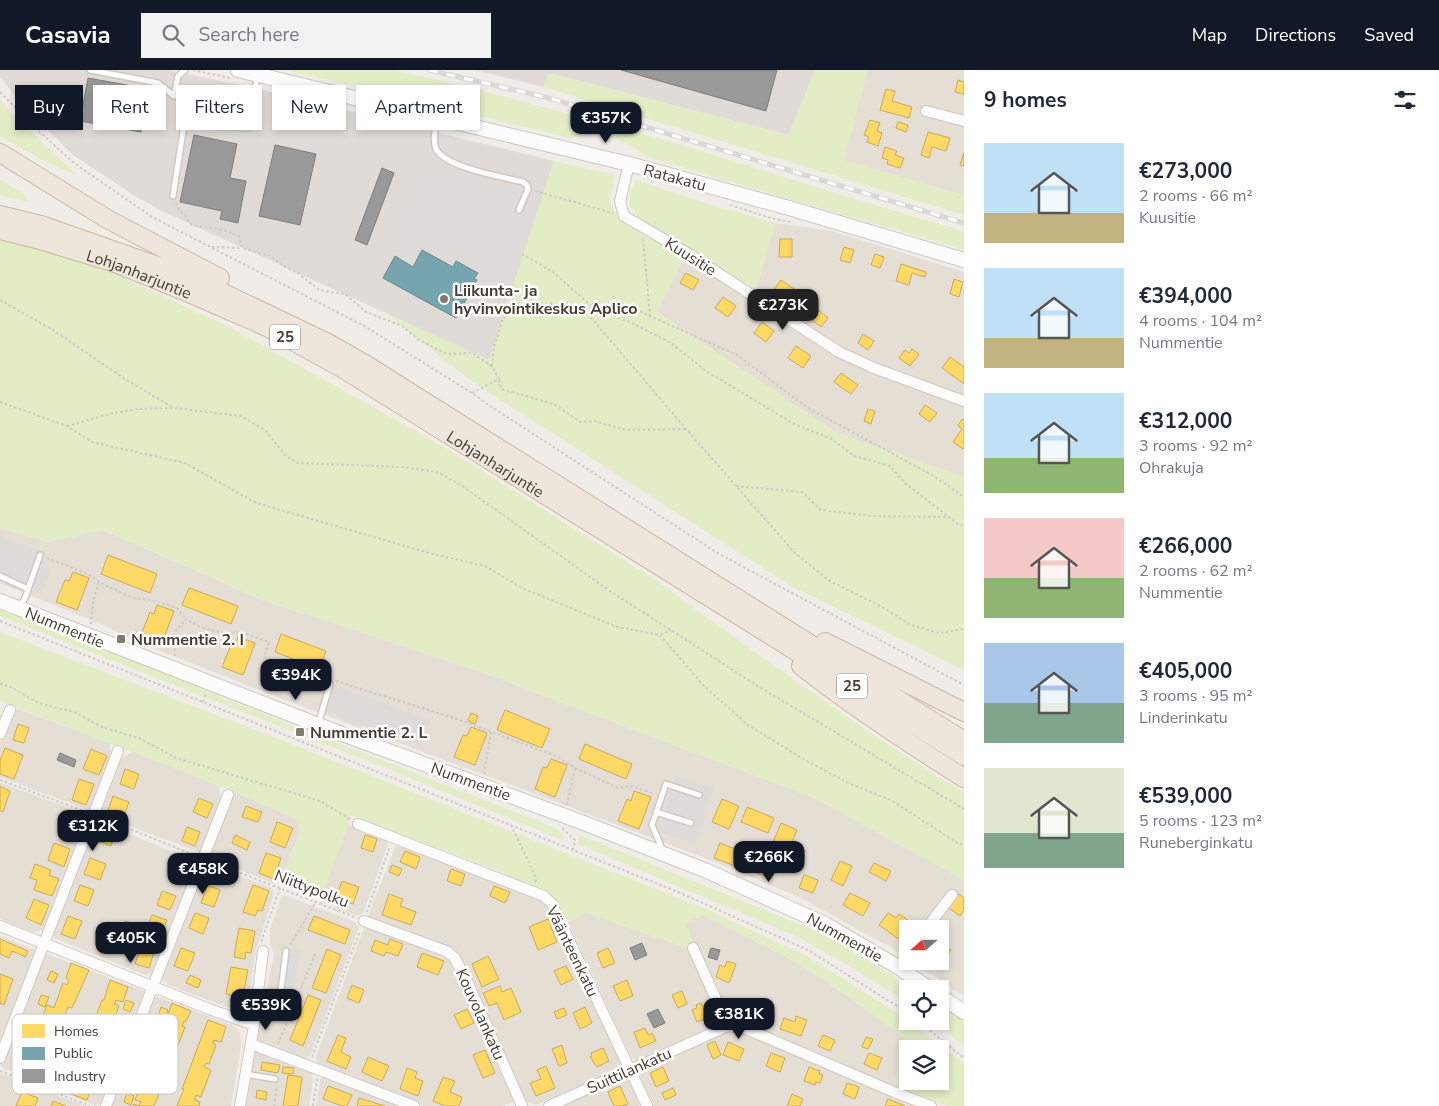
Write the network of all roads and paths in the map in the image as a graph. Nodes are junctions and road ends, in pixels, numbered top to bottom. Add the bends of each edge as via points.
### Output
1 (90, 70) edge
2 (185, 70) edge
3 (238, 70) edge
4 (0, 92) edge
5 (174, 96) junction
6 (356, 98) edge
7 (176, 102) edge
8 (926, 111) dead end
9 (964, 120) edge
10 (480, 128) edge
11 (183, 130) edge
12 (436, 130) edge
13 (0, 153) edge
14 (629, 164) junction
15 (528, 190) junction
16 (173, 196) joint
17 (519, 210) dead end
18 (0, 215) edge
19 (624, 216) junction
20 (642, 226) junction
21 (0, 230) edge
22 (210, 246) junction
23 (242, 248) junction
24 (522, 254) dead end
25 (964, 260) edge
26 (0, 300) edge
27 (581, 306) junction
28 (596, 310) junction
29 (650, 316) junction
30 (326, 342) junction
31 (492, 366) junction
32 (499, 380) junction
33 (472, 393) junction
34 (964, 401) edge
35 (0, 402) edge
36 (173, 408) junction
37 (67, 426) junction
38 (686, 429) junction
39 (736, 486) junction
40 (964, 497) edge
41 (948, 517) junction
42 (964, 525) edge
43 (40, 555) joint
44 (0, 576) edge
45 (99, 581) junction
46 (28, 589) junction
47 (0, 601) edge
48 (19, 609) junction
49 (743, 610) junction
50 (186, 619) junction
51 (0, 621) edge
52 (91, 624) dead end
53 (671, 630) junction
54 (964, 630) edge
55 (660, 635) junction
56 (175, 662) dead end
57 (0, 684) edge
58 (330, 684) junction
59 (964, 685) edge
60 (10, 710) dead end
61 (964, 712) edge
62 (318, 725) junction
63 (491, 732) junction
64 (0, 734) edge
65 (964, 741) edge
66 (118, 751) dead end
67 (964, 756) edge
68 (575, 768) junction
69 (483, 777) dead end
70 (964, 778) edge
71 (0, 780) edge
72 (228, 795) dead end
73 (699, 795) dead end
74 (661, 797) junction
75 (964, 810) edge
76 (566, 812) junction
77 (656, 812) junction
78 (94, 815) junction
79 (691, 823) dead end
80 (358, 824) joint
81 (511, 825) junction
82 (394, 837) junction
83 (964, 845) edge
84 (573, 850) junction
85 (665, 854) junction
86 (204, 859) junction
87 (280, 888) junction
88 (535, 892) junction
89 (952, 895) dead end
90 (316, 902) junction
91 (933, 920) edge
92 (364, 921) junction
93 (0, 926) edge
94 (262, 935) dead end
95 (44, 943) junction
96 (693, 948) dead end
97 (286, 951) joint
98 (263, 952) dead end
99 (316, 952) dead end
100 (898, 967) joint
101 (917, 980) edge
102 (154, 987) junction
103 (274, 997) junction
104 (257, 999) junction
105 (949, 1002) edge
106 (899, 1007) edge
107 (292, 1012) junction
108 (964, 1012) edge
109 (17, 1014) edge
110 (143, 1014) edge
111 (254, 1025) junction
112 (728, 1026) junction
113 (12, 1027) edge
114 (929, 1030) edge
115 (250, 1044) junction
116 (275, 1054) junction
117 (0, 1058) edge
118 (964, 1058) edge
119 (314, 1068) junction
120 (630, 1069) junction
121 (0, 1071) edge
122 (245, 1074) junction
123 (12, 1076) edge
124 (275, 1079) joint
125 (59, 1094) edge
126 (111, 1094) edge
127 (90, 1106) edge
128 (106, 1106) edge
129 (240, 1106) edge
130 (274, 1106) edge
131 (313, 1106) edge
132 (414, 1106) edge
133 (522, 1106) edge
134 (549, 1106) edge
135 (647, 1106) edge
136 (931, 1106) edge

1 - 5 lane via 158,83
2 - 5 lane via 178,76
3 - 6 street, Ratakatu
4 - 22 path via 74,163 152,217
5 - 7 path
8 - 9 street
10 - 14 street, Ratakatu
11 - 16 lane
12 - 15 lane via 437,151 448,160 523,182
13 - 30 highway via 109,220 300,320
14 - 19 street via 620,201
14 - 25 street, Ratakatu
15 - 17 lane
15 - 19 path
16 - 23 path via 192,225 239,236
18 - 30 highway, Lohjanharjuntie / 25 via 42,225 192,278
19 - 20 street, Kuusitie
20 - 29 path
20 - 34 street, Kuusitie via 838,352
21 - 49 highway, Lohjanharjuntie / 25 via 115,264 267,327 342,368
22 - 23 path
22 - 33 path via 366,327
23 - 31 path via 271,256 319,290 345,294 366,312 402,326 447,354 472,353
24 - 28 path via 553,272
26 - 36 path via 53,330
27 - 28 path
27 - 31 path via 523,299 503,318
27 - 38 path
28 - 29 path via 621,304
28 - 41 path via 671,342 706,371 794,424 832,440 854,456 890,466 906,484
29 - 40 path via 737,355 808,408 932,475
30 - 49 highway, Lohjanharjuntie / 25 via 365,364
31 - 32 path
32 - 33 path
32 - 38 path via 501,389 554,404 580,422 594,421 626,430
33 - 59 path via 719,554
35 - 37 path
36 - 37 path via 113,413
36 - 53 path via 241,416 266,430 286,456 298,463 402,467 437,472
37 - 55 path via 92,442 185,464 256,503 485,566 522,588 617,627
38 - 39 path
39 - 41 path via 802,492 821,510 872,516
39 - 54 path via 794,552 828,580 911,625 939,633
41 - 42 path
43 - 45 path via 90,574
43 - 46 lane
44 - 46 lane
45 - 50 path via 133,598 177,608
45 - 52 path
46 - 48 lane
47 - 48 street, Nummentie
48 - 62 street, Nummentie
49 - 61 highway
49 - 65 highway, Lohjanharjuntie / 25
49 - 67 highway, Lohjanharjuntie / 25
49 - 70 highway via 828,687
50 - 56 path via 174,633
50 - 58 path via 202,628 228,634 241,632 268,642 264,657
51 - 81 path
53 - 55 path
53 - 75 path via 756,686
55 - 83 path via 703,685 748,725 850,784 891,800
57 - 80 path via 38,703 74,712 102,727 141,740 176,758 320,801
58 - 62 lane
58 - 63 path via 335,680
60 - 64 street
62 - 76 street, Nummentie
63 - 68 path via 556,756
63 - 69 path
66 - 78 street
68 - 74 path via 618,788 631,786
68 - 76 path
71 - 78 path, Niittypolku
72 - 86 street
73 - 74 lane via 666,784
74 - 77 lane
76 - 84 path via 563,826 575,840
76 - 85 street, Nummentie
77 - 79 lane
77 - 85 lane via 652,825
78 - 86 path, Niittypolku
78 - 95 street
80 - 82 street, Väänteenkatu
81 - 84 path
81 - 88 path via 535,876
82 - 88 street, Väänteenkatu
82 - 92 path
84 - 106 path via 808,950
85 - 100 street, Nummentie via 825,924
86 - 87 path, Niittypolku
86 - 102 street
87 - 90 path, Niittypolku
87 - 94 path
88 - 120 street, Väänteenkatu via 552,904
89 - 91 street
90 - 92 path, Niittypolku
90 - 97 path
92 - 119 path
92 - 133 street, Kouvolankatu via 446,951 454,957
93 - 95 street
95 - 102 street
95 - 109 street
96 - 112 street
97 - 103 lane via 281,990
98 - 104 street
99 - 107 path
100 - 101 street, Nummentie
102 - 110 street
102 - 111 street
103 - 104 lane
103 - 107 path via 281,1008
104 - 111 street
105 - 108 street
107 - 116 path
111 - 115 street
112 - 120 street, Suittilankatu
112 - 136 street via 744,1028
113 - 117 street
114 - 118 path
115 - 116 street
115 - 122 street
116 - 119 street
119 - 131 path
119 - 132 street
120 - 134 street, Suittilankatu
120 - 135 street, Väänteenkatu
121 - 123 path
122 - 124 lane
122 - 129 street
124 - 130 path
125 - 127 path
126 - 128 street

